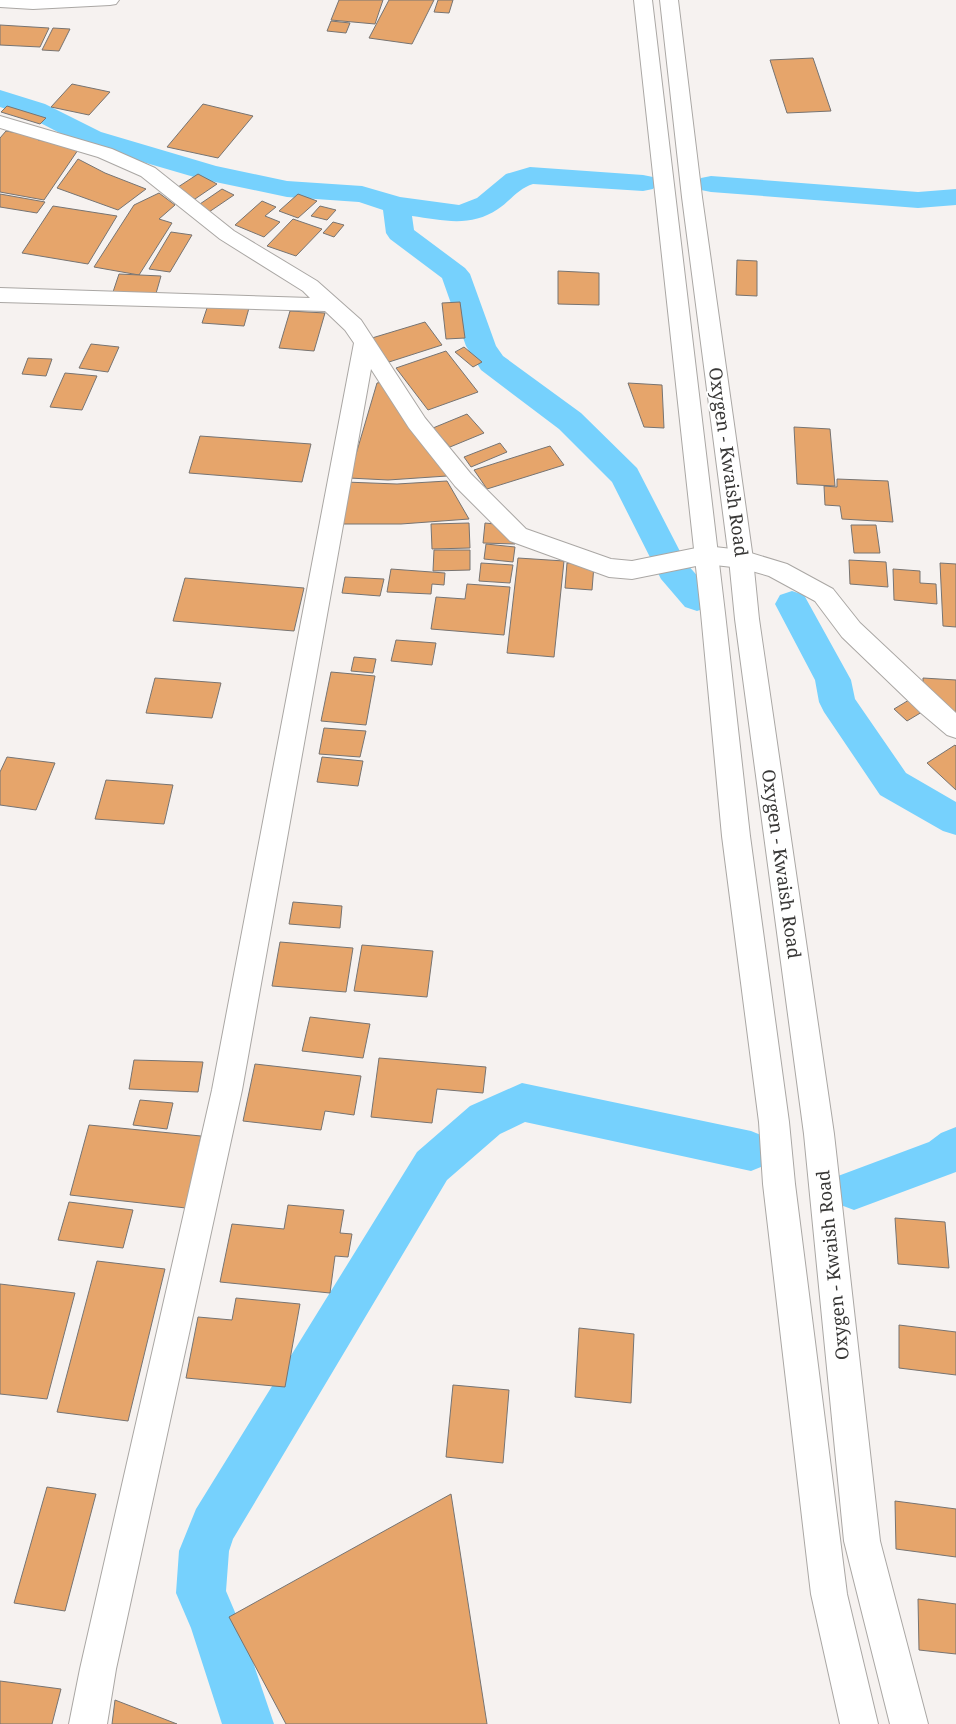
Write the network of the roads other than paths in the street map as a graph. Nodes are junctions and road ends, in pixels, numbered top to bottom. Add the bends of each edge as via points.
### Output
1 (110, 0) edge
2 (643, 0) edge
3 (669, 0) edge
4 (0, 2) edge
5 (0, 122) edge
6 (0, 295) edge
7 (333, 305) junction
8 (365, 341) junction
9 (702, 556) junction
10 (741, 559) junction
11 (956, 728) edge
12 (88, 1724) edge
13 (859, 1724) edge
14 (909, 1724) edge

1 - 4 main road via 33,4
2 - 9 main road, Oxygen - Kwaish Road
3 - 10 main road, Oxygen - Kwaish Road
5 - 7 main road via 105,153 148,172 227,235 310,286
6 - 7 main road
7 - 8 main road
8 - 9 main road via 417,423 463,480 518,535 609,568 632,570
8 - 12 main road via 228,1090
9 - 10 main road
9 - 13 main road, Oxygen - Kwaish Road via 830,1594
10 - 11 main road via 778,570 824,595 851,630
10 - 14 main road, Oxygen - Kwaish Road via 819,1134 862,1541

